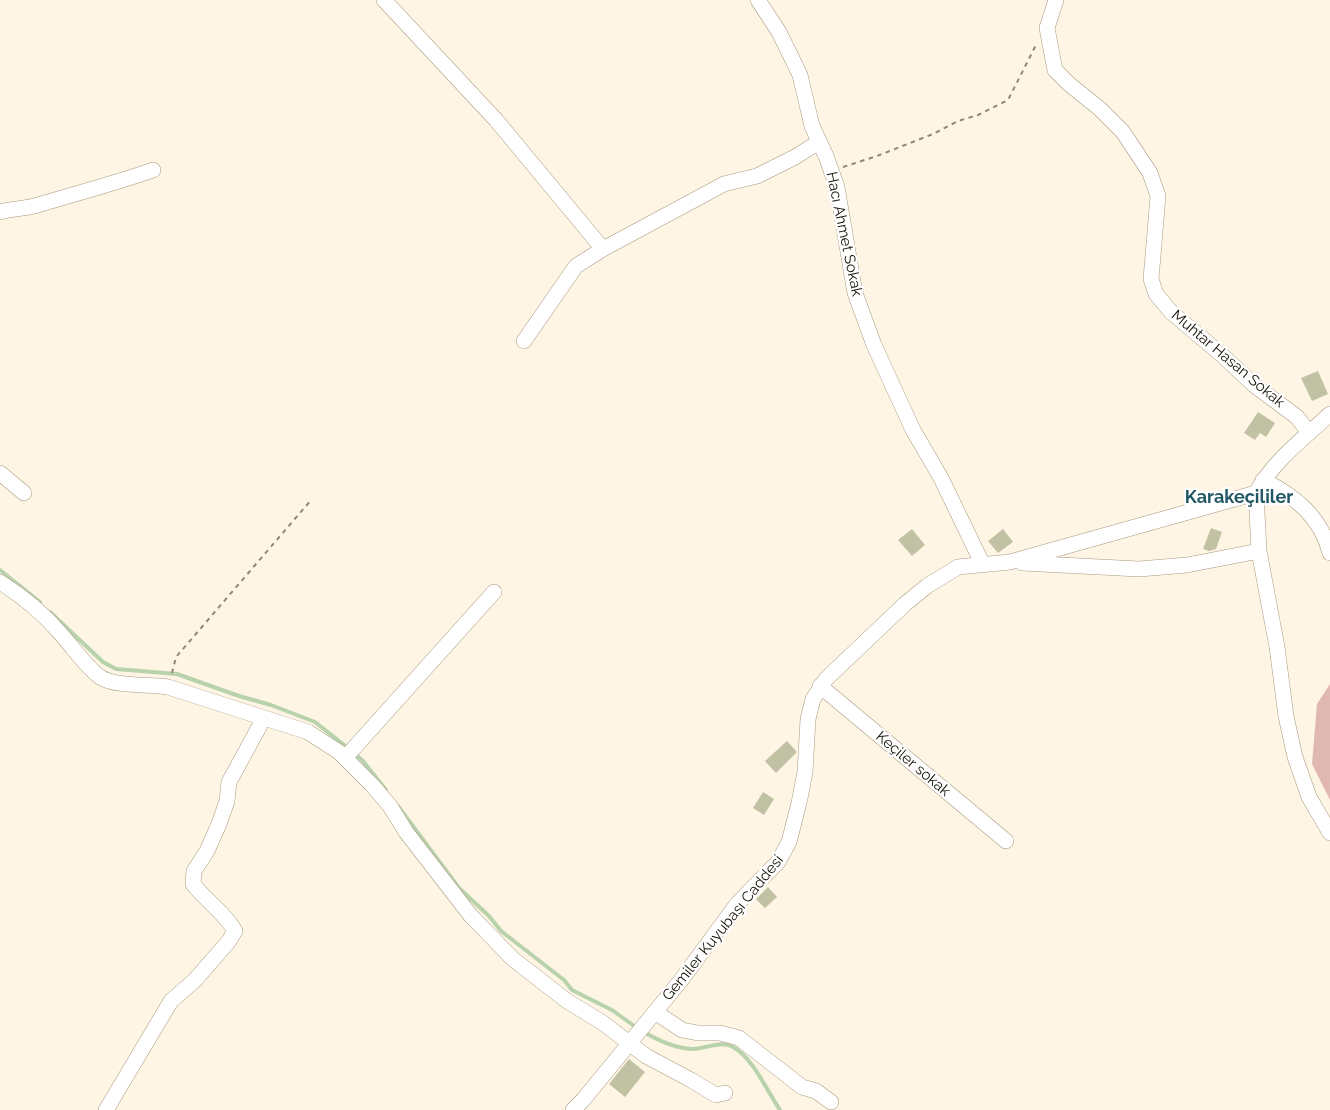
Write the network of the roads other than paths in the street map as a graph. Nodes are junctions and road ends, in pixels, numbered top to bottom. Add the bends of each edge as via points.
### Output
1 (384, 0) edge
2 (758, 0) edge
3 (1056, 0) edge
4 (819, 142) junction
5 (153, 170) dead end
6 (0, 212) edge
7 (603, 249) junction
8 (524, 341) dead end
9 (1330, 414) edge
10 (1309, 433) junction
11 (0, 473) edge
12 (1259, 486) junction
13 (24, 493) dead end
14 (1260, 551) junction
15 (1330, 553) edge
16 (1010, 562) junction
17 (982, 563) junction
18 (0, 582) edge
19 (494, 592) dead end
20 (820, 686) junction
21 (264, 718) junction
22 (345, 757) junction
23 (1330, 833) edge
24 (1006, 841) dead end
25 (650, 1018) junction
26 (631, 1041) junction
27 (725, 1093) dead end
28 (831, 1102) dead end
29 (106, 1110) edge
30 (573, 1110) edge

1 - 7 street via 496,120
2 - 4 street, Hacı Ahmet Sokak via 800,75
3 - 10 street, Muhtar Hasan Sokak via 1047,27 1055,70 1123,132 1150,173 1158,196 1150,279 1156,294 1178,319 1296,417
4 - 7 street via 757,176 724,184
4 - 17 street, Hacı Ahmet Sokak via 837,187 855,293 874,345
5 - 6 street via 39,205
7 - 8 street via 576,266
9 - 10 street
10 - 12 street
11 - 13 street
12 - 14 street
12 - 15 street via 1279,488 1308,510 1326,535
12 - 16 street
14 - 16 street via 1187,565 1139,569
14 - 23 street via 1294,757 1309,797
16 - 17 street
17 - 20 street, Gemiler Kuyubaşı Caddesi via 958,567 927,586
18 - 21 street via 43,615 100,677 116,684 168,687
19 - 22 street
20 - 24 street, Keçiler sokak
20 - 25 street, Gemiler Kuyubaşı Caddesi via 808,719 805,772 784,852 734,909
21 - 22 street via 308,732
21 - 29 street via 228,782 227,801 219,824 194,871 193,884 229,920 235,932 195,980 171,1001
22 - 26 street via 390,807 471,916 513,959 567,1001
25 - 26 street, Gemiler Kuyubaşı Caddesi
25 - 28 street via 698,1033 740,1038 802,1086
26 - 27 street via 646,1056 716,1095
26 - 30 street, Gemiler Kuyubaşı Caddesi

